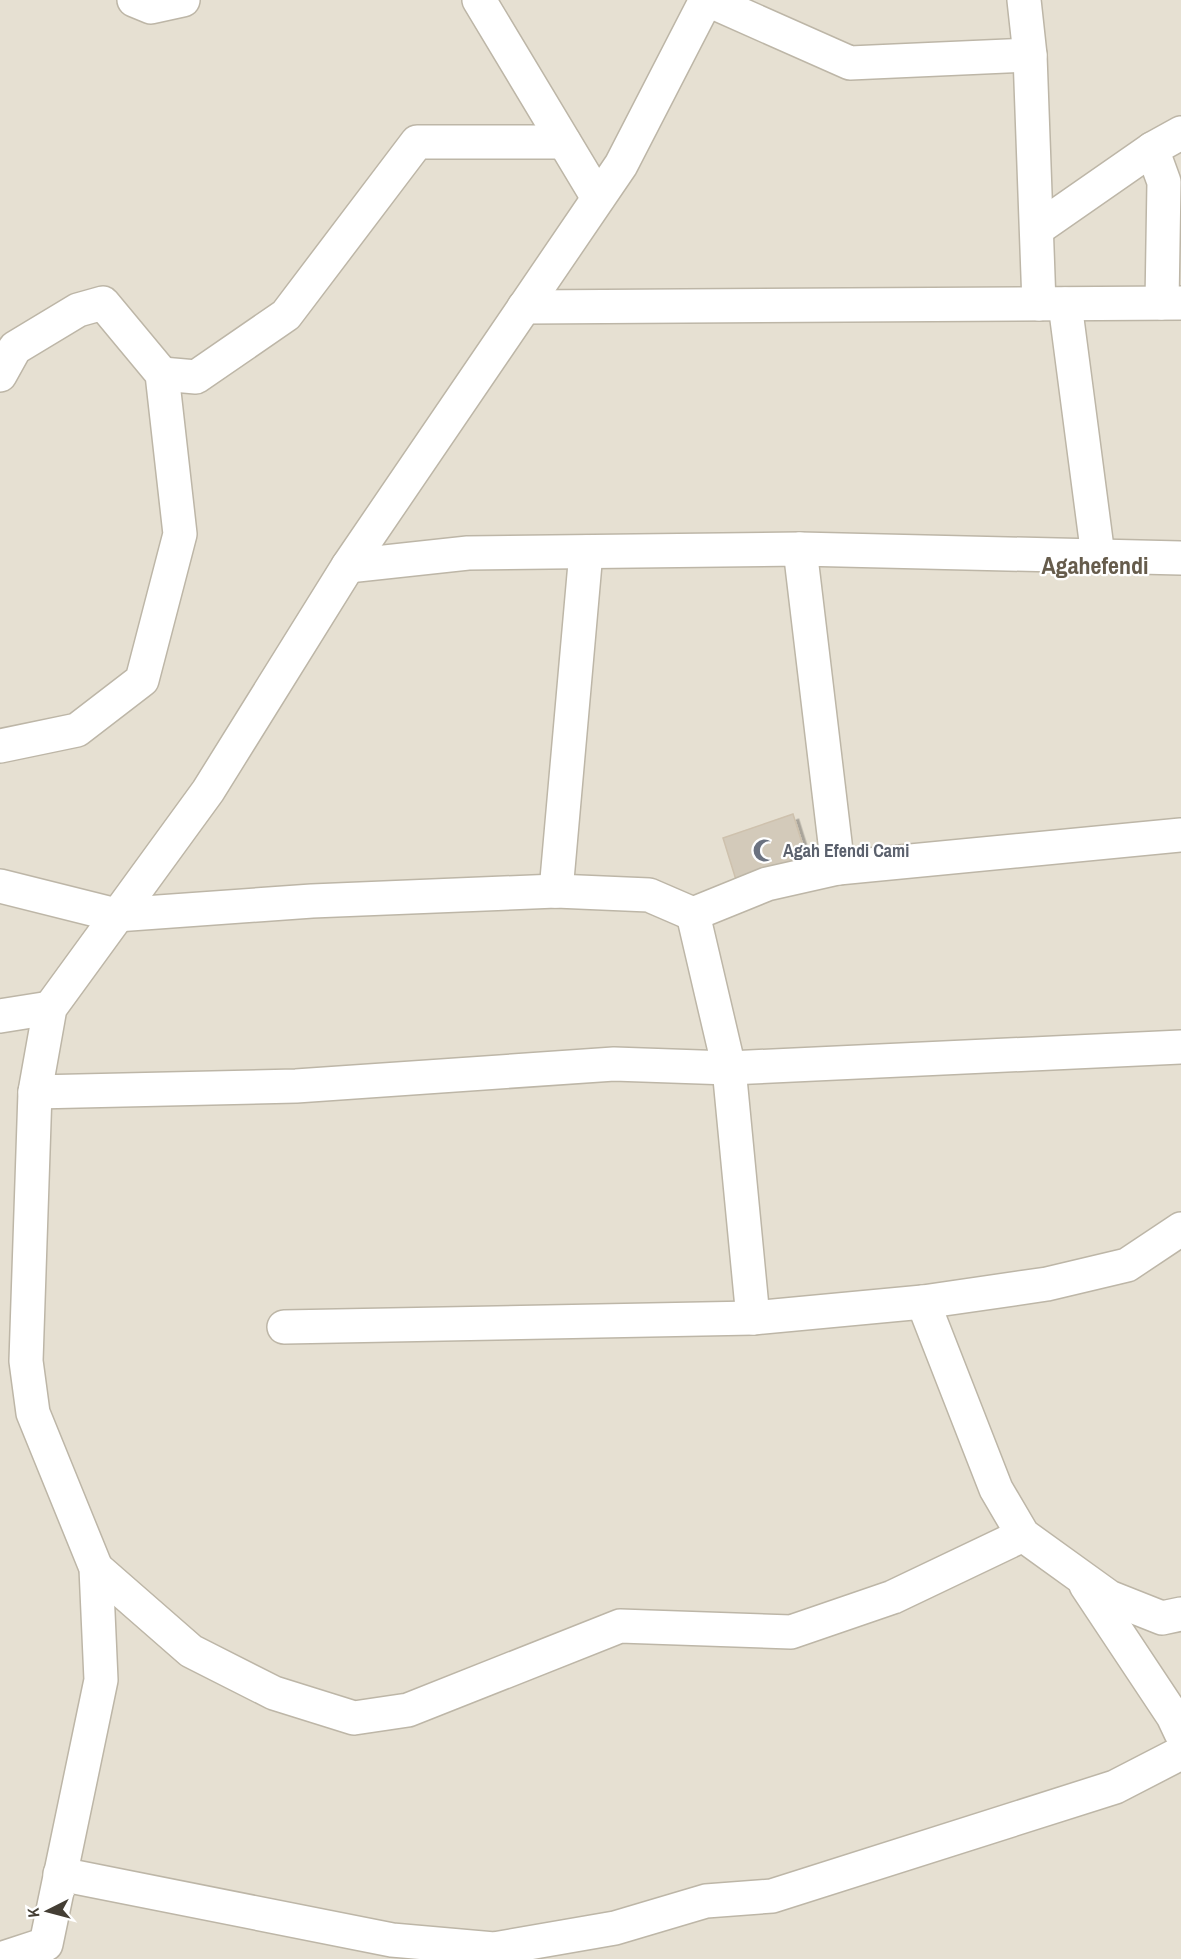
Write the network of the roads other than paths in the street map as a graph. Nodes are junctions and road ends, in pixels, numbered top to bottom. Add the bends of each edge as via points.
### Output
1 (134, 0) edge
2 (183, 0) edge
3 (479, 0) edge
4 (707, 0) edge
5 (1024, 0) edge
6 (1030, 55) junction
7 (1181, 133) edge
8 (564, 142) junction
9 (1152, 149) junction
10 (598, 198) junction
11 (1036, 229) junction
12 (1171, 303) edge
13 (1052, 304) junction
14 (524, 307) junction
15 (5, 353) edge
16 (162, 374) junction
17 (800, 549) junction
18 (586, 552) junction
19 (1098, 556) junction
20 (1181, 558) edge
21 (348, 566) junction
22 (0, 746) edge
23 (1181, 835) edge
24 (838, 868) junction
25 (0, 886) edge
26 (556, 891) junction
27 (693, 914) junction
28 (116, 915) junction
29 (50, 1008) junction
30 (0, 1016) edge
31 (1181, 1047) edge
32 (729, 1068) junction
33 (35, 1092) junction
34 (1181, 1229) edge
35 (923, 1302) junction
36 (753, 1318) junction
37 (284, 1327) dead end
38 (1023, 1535) junction
39 (96, 1568) junction
40 (1080, 1576) junction
41 (1181, 1614) edge
42 (1181, 1733) edge
43 (1181, 1753) edge
44 (60, 1874) junction
45 (43, 1952) edge
46 (0, 1959) edge

1 - 2 street via 151,8
3 - 8 street
4 - 6 street via 850,63
4 - 10 street via 621,165
5 - 6 street
6 - 11 street
7 - 9 street
8 - 10 street
8 - 16 street via 417,142 286,315 196,377
9 - 11 street
9 - 12 street via 1164,182
10 - 14 street
11 - 13 street
12 - 13 street
13 - 14 street
13 - 19 street
14 - 21 street
15 - 16 street via 78,310 102,303
16 - 22 street via 180,534 142,680 76,730
17 - 18 street
17 - 19 street
17 - 24 street
18 - 21 street via 468,553
18 - 26 street
19 - 20 street
21 - 28 street via 208,791
23 - 24 street
24 - 27 street via 767,884
25 - 28 street
26 - 27 street via 649,895
26 - 28 street via 312,901
27 - 32 street
28 - 29 street
29 - 30 street
29 - 33 street
31 - 32 street
32 - 33 street via 614,1064 296,1086
32 - 36 street
33 - 39 street via 26,1361 33,1413
34 - 35 street via 1127,1265 1047,1284
35 - 36 street
35 - 38 street via 996,1489
36 - 37 street
38 - 39 street via 893,1597 790,1632 620,1626 408,1710 354,1718 274,1693 190,1651
38 - 40 street
39 - 44 street via 101,1680
40 - 41 street via 1109,1597 1162,1618
40 - 42 street
43 - 44 street via 1115,1787 772,1896 706,1901 615,1928 494,1949 392,1940
44 - 45 street
45 - 46 street

